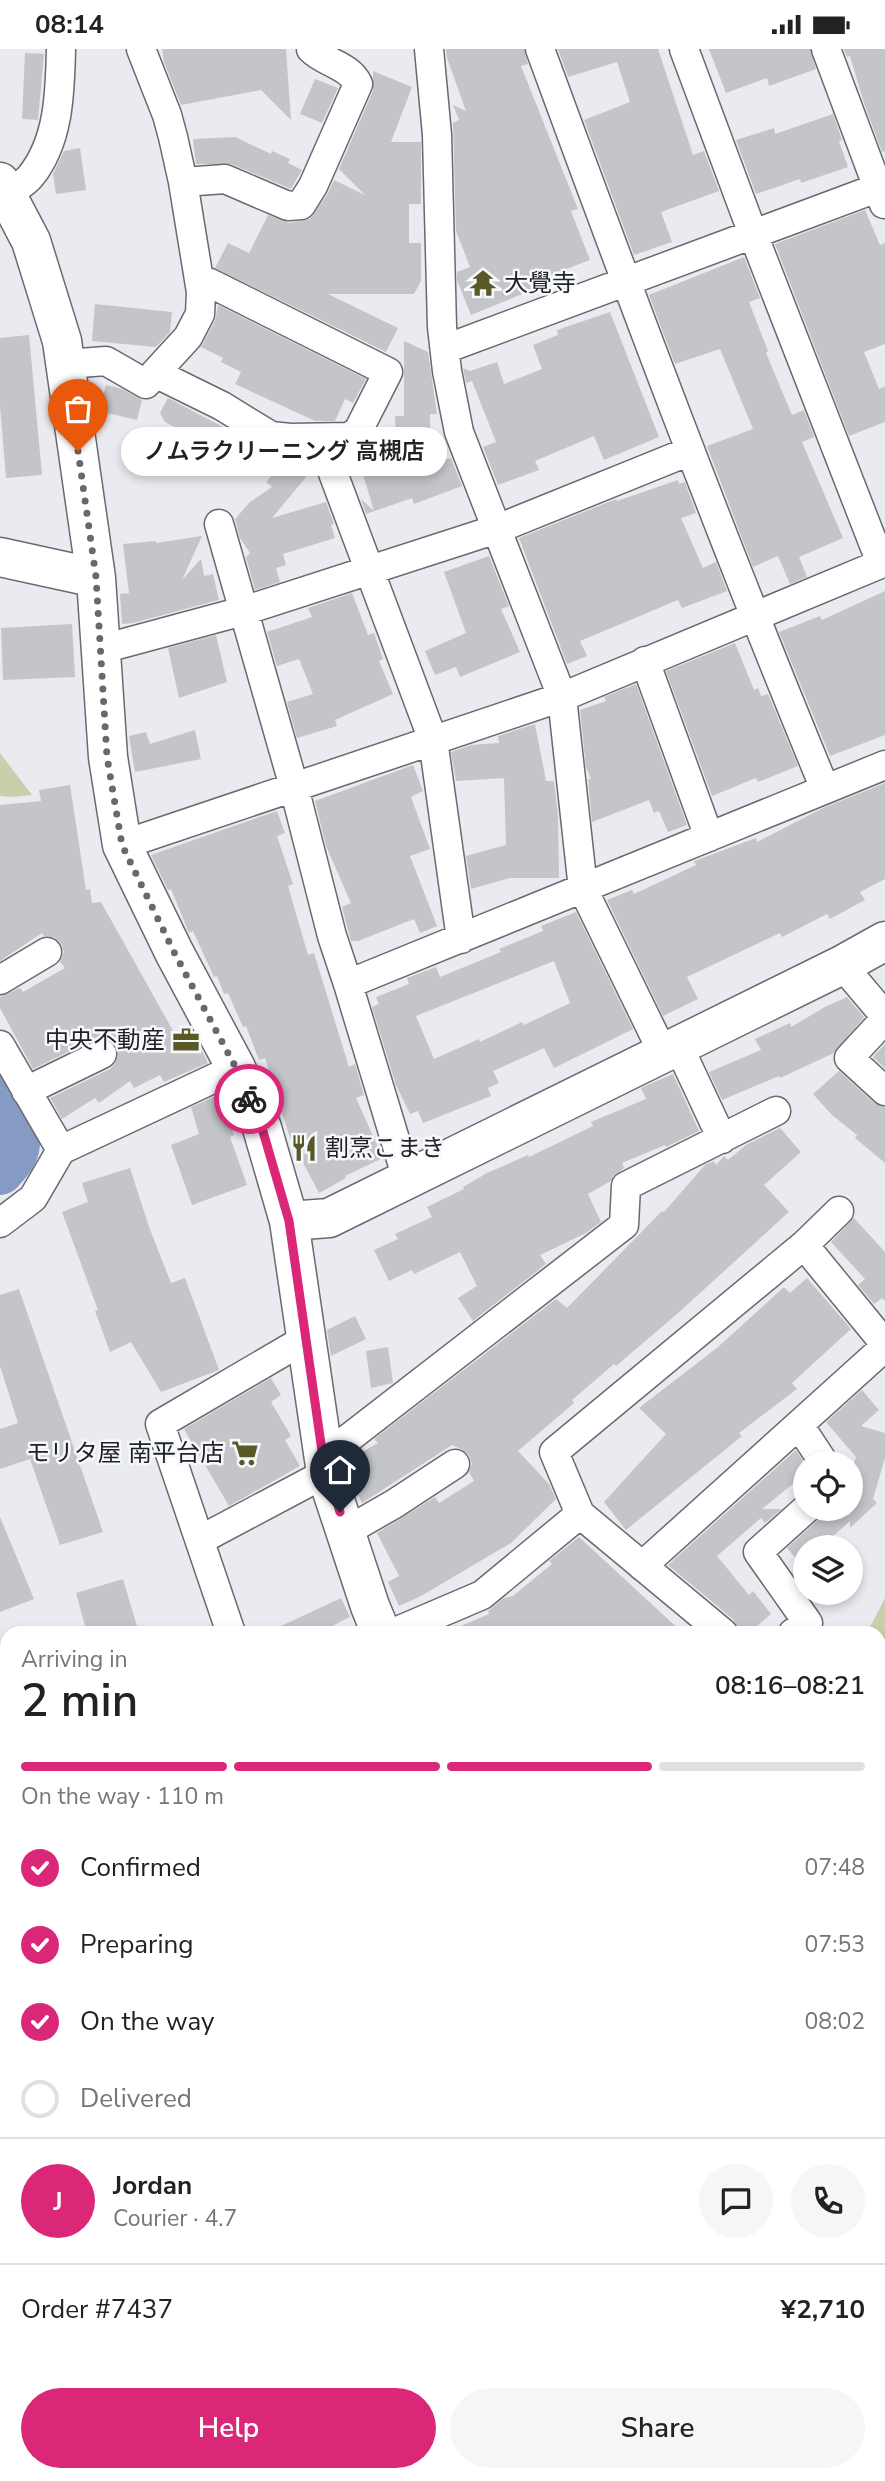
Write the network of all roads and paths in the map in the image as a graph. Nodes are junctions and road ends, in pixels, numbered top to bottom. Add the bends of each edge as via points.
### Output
1 (61, 49) edge
2 (141, 49) edge
3 (311, 49) edge
4 (429, 49) edge
5 (541, 49) edge
6 (684, 49) edge
7 (826, 49) edge
8 (183, 182) junction
9 (4, 188) edge
10 (883, 193) edge
11 (753, 234) junction
12 (625, 281) junction
13 (200, 282) junction
14 (445, 349) junction
15 (66, 364) junction
16 (155, 373) junction
17 (690, 451) junction
18 (333, 473) dead end
19 (219, 524) dead end
20 (497, 529) junction
21 (0, 557) edge
22 (883, 562) edge
23 (369, 569) junction
24 (96, 577) junction
25 (243, 611) junction
26 (753, 616) junction
27 (102, 649) junction
28 (645, 661) junction
29 (562, 697) junction
30 (433, 740) junction
31 (885, 765) edge
32 (293, 787) junction
33 (825, 789) junction
34 (709, 837) junction
35 (122, 845) junction
36 (583, 889) junction
37 (461, 939) junction
38 (885, 941) edge
39 (47, 952) dead end
40 (842, 965) junction
41 (0, 981) edge
42 (348, 984) junction
43 (885, 1018) edge
44 (0, 1045) edge
45 (671, 1049) junction
46 (102, 1054) dead end
47 (236, 1068) junction
48 (26, 1091) junction
49 (885, 1091) edge
50 (776, 1111) dead end
51 (722, 1139) junction
52 (61, 1150) junction
53 (407, 1179) junction
54 (839, 1211) dead end
55 (289, 1221) junction
56 (0, 1223) edge
57 (804, 1245) junction
58 (307, 1338) junction
59 (885, 1346) edge
60 (799, 1425) junction
61 (816, 1451) edge
62 (455, 1464) dead end
63 (325, 1466) junction
64 (580, 1514) junction
65 (793, 1521) edge
66 (347, 1531) junction
67 (200, 1540) junction
68 (642, 1566) junction
69 (229, 1626) edge
70 (378, 1626) edge
71 (409, 1626) edge
72 (715, 1626) edge
73 (804, 1626) edge

1 - 9 street via 60,90 51,139 29,178
2 - 8 street via 167,115
3 - 8 street via 354,76 358,85 301,205 288,206 225,179
4 - 14 street
5 - 12 street
6 - 11 street
7 - 10 street
8 - 13 street
9 - 15 main road via 31,241
10 - 11 street
11 - 12 street
11 - 22 street
12 - 14 street
12 - 17 street
13 - 16 street via 200,314 188,337
13 - 16 street via 388,372 358,431 349,437 290,438 271,436
14 - 20 street via 459,432
15 - 16 street via 106,361 146,384
15 - 24 main road
17 - 20 street
17 - 26 street
18 - 23 street
19 - 25 street
20 - 23 street
20 - 29 street
21 - 24 main road
22 - 26 street
23 - 25 street
23 - 30 street
24 - 27 main road
25 - 27 street
25 - 32 street
26 - 28 street
26 - 33 street
27 - 35 main road via 107,757
28 - 29 street
28 - 34 street
29 - 30 street
29 - 36 street
30 - 32 street
30 - 37 street
31 - 33 street
32 - 35 street
32 - 42 street
33 - 34 street
34 - 36 street
35 - 47 main road
36 - 37 street
36 - 45 street
37 - 42 street
38 - 40 main road
39 - 41 street
40 - 43 street
40 - 45 main road
42 - 53 street
43 - 49 street via 849,1058
44 - 48 street
45 - 51 street
45 - 53 main road
46 - 48 street
47 - 52 street
47 - 55 main road via 262,1128
48 - 52 street
50 - 51 street
51 - 63 street via 626,1186 624,1225
52 - 56 street via 33,1198
53 - 55 main road via 329,1218
54 - 57 street
55 - 58 main road
57 - 59 street
57 - 64 street via 554,1452
58 - 63 main road
58 - 67 street via 160,1424
59 - 60 street
60 - 61 street
60 - 68 street
62 - 66 street
63 - 66 main road
63 - 67 street
64 - 68 street
64 - 71 street via 482,1595
65 - 73 street via 758,1552 808,1623
66 - 70 main road
67 - 69 street
68 - 72 street

